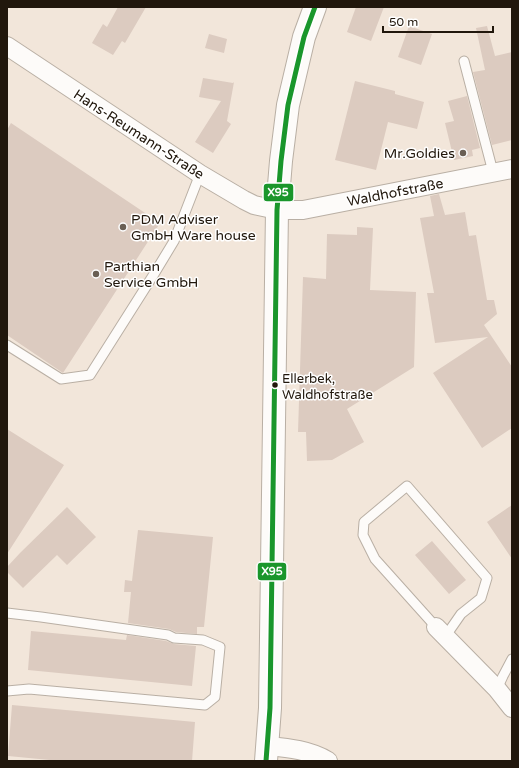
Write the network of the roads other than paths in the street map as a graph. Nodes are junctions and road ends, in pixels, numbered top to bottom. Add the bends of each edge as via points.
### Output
1 (315, 7) edge
2 (7, 46) edge
3 (464, 61) dead end
4 (512, 169) edge
5 (493, 172) junction
6 (200, 174) junction
7 (277, 210) junction
8 (7, 345) edge
9 (7, 613) edge
10 (440, 632) junction
11 (512, 659) edge
12 (497, 689) junction
13 (7, 691) edge
14 (512, 708) edge
15 (267, 753) edge
16 (328, 761) edge

1 - 7 main road via 304,37 288,105
2 - 6 street, Hans-Reumann-Straße
3 - 5 lane
4 - 5 street, Waldhofstraße
5 - 7 street, Waldhofstraße via 307,209
6 - 7 street, Hans-Reumann-Straße via 254,205
6 - 8 lane via 174,241 90,375 60,379
7 - 15 main road via 270,700
9 - 13 lane via 203,640 220,647 215,697 205,705 29,690
10 - 10 lane via 481,598 487,578 407,486 364,522 363,536 375,559
10 - 12 street
11 - 12 lane
12 - 14 street
15 - 16 street via 298,749

